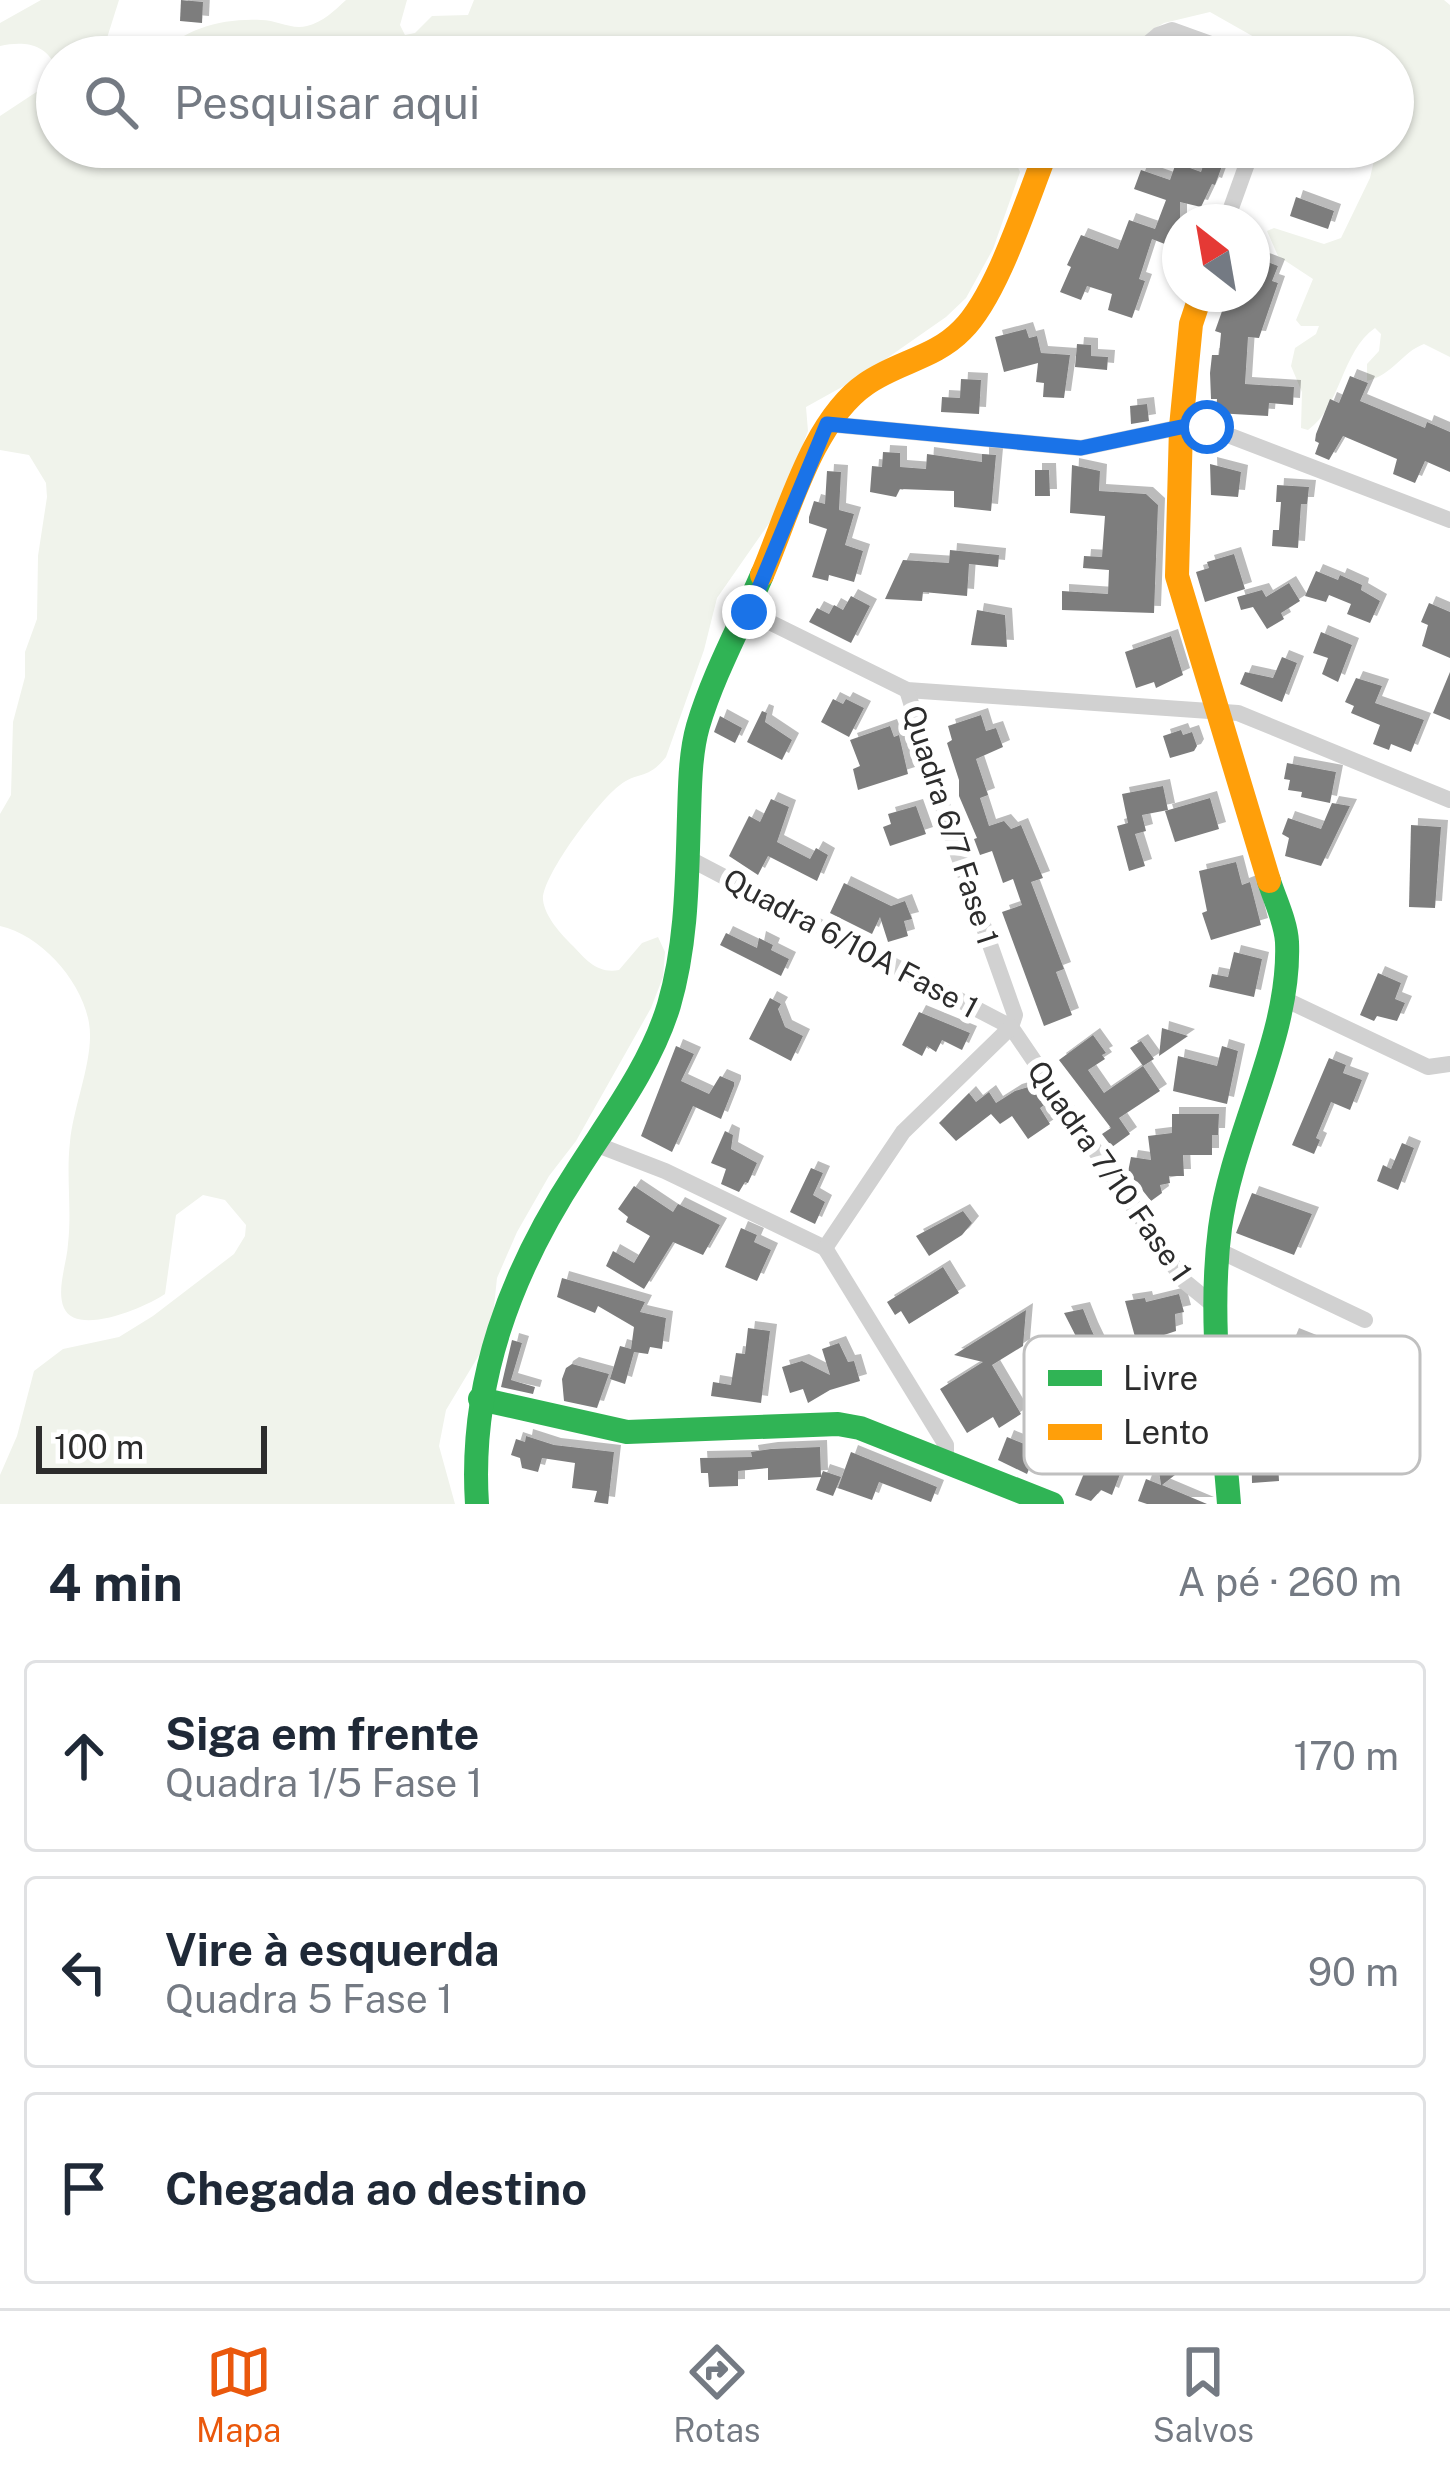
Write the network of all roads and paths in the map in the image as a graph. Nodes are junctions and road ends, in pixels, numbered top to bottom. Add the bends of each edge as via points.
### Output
1 (1156, 36) edge
2 (1189, 36) edge
3 (1039, 168) edge
4 (1245, 168) edge
5 (1232, 204) edge
6 (1195, 312) edge
7 (827, 424) junction
8 (1181, 427) junction
9 (1450, 520) edge
10 (749, 612) junction
11 (907, 690) junction
12 (1217, 712) junction
13 (1450, 800) edge
14 (690, 859) junction
15 (1280, 997) junction
16 (1011, 1027) junction
17 (1448, 1065) edge
18 (595, 1144) junction
19 (825, 1248) junction
20 (1220, 1251) junction
21 (1216, 1308) junction
22 (1365, 1320) dead end
23 (1218, 1336) edge
24 (481, 1399) junction
25 (946, 1462) junction
26 (1227, 1474) edge
27 (477, 1504) edge
28 (1052, 1504) edge
29 (1229, 1504) edge

1 - 2 street
3 - 7 street via 965,328 934,353 856,391
4 - 5 street
6 - 8 street
7 - 8 street via 1081,448
7 - 10 street
8 - 9 street via 1207,427
8 - 12 street via 1177,576
10 - 11 street
10 - 14 street via 698,726
11 - 12 street
11 - 16 street, Quadra 6/7 Fase 1 via 1015,1015
12 - 13 street via 1238,713
12 - 15 street via 1288,939
14 - 16 street, Quadra 6/10A Fase 1
14 - 18 street via 669,1007
15 - 17 street via 1428,1067
15 - 20 street
16 - 19 street via 903,1132
16 - 21 street, Quadra 7/10 Fase 1 via 1184,1281
18 - 19 street
18 - 24 street via 523,1264
19 - 25 street via 946,1445
20 - 21 street
20 - 22 street
21 - 23 street
24 - 25 street via 627,1432 838,1424
24 - 27 street via 472,1469
25 - 28 street
26 - 29 street

